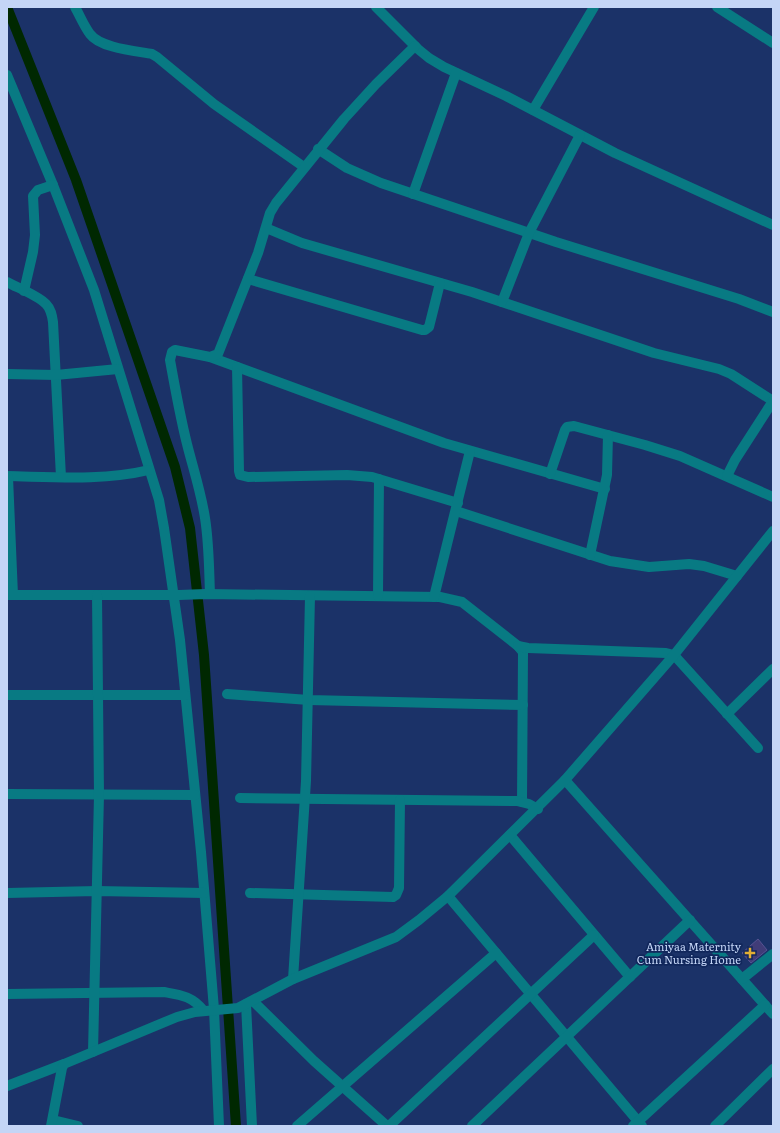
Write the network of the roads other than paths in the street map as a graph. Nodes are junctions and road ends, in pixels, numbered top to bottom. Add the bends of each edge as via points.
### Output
1 (75, 7) edge
2 (376, 7) edge
3 (594, 7) edge
4 (717, 7) edge
5 (773, 44) edge
6 (415, 46) junction
7 (456, 73) junction
8 (7, 75) edge
9 (533, 110) junction
10 (580, 135) junction
11 (318, 149) junction
12 (304, 167) junction
13 (53, 184) junction
14 (412, 194) junction
15 (773, 225) edge
16 (266, 228) junction
17 (529, 233) junction
18 (248, 279) junction
19 (7, 282) edge
20 (440, 283) junction
21 (24, 291) junction
22 (502, 302) junction
23 (773, 312) edge
24 (210, 357) junction
25 (237, 368) junction
26 (118, 369) junction
27 (7, 374) edge
28 (56, 375) junction
29 (773, 401) edge
30 (608, 435) junction
31 (470, 451) junction
32 (150, 470) junction
33 (550, 474) junction
34 (8, 476) edge
35 (727, 476) junction
36 (61, 477) junction
37 (379, 479) junction
38 (605, 489) junction
39 (773, 497) edge
40 (456, 507) junction
41 (772, 534) edge
42 (590, 555) junction
43 (737, 576) junction
44 (208, 594) junction
45 (10, 595) edge
46 (98, 595) junction
47 (176, 595) junction
48 (310, 596) junction
49 (378, 596) junction
50 (434, 597) junction
51 (518, 646) junction
52 (674, 655) junction
53 (773, 669) edge
54 (227, 694) dead end
55 (7, 695) edge
56 (98, 695) junction
57 (185, 695) junction
58 (308, 700) junction
59 (523, 705) junction
60 (727, 714) junction
61 (758, 748) dead end
62 (566, 780) junction
63 (7, 794) edge
64 (99, 795) junction
65 (195, 795) junction
66 (240, 798) dead end
67 (305, 799) junction
68 (400, 800) junction
69 (522, 802) junction
70 (538, 809) junction
71 (510, 835) junction
72 (97, 891) junction
73 (7, 893) edge
74 (204, 893) junction
75 (250, 893) dead end
76 (298, 894) junction
77 (448, 896) junction
78 (690, 920) junction
79 (594, 935) junction
80 (496, 953) junction
81 (773, 954) edge
82 (630, 977) junction
83 (293, 979) junction
84 (742, 979) junction
85 (94, 992) junction
86 (7, 994) edge
87 (531, 994) junction
88 (246, 1004) junction
89 (765, 1005) junction
90 (213, 1010) junction
91 (773, 1014) edge
92 (567, 1037) junction
93 (93, 1052) junction
94 (64, 1064) junction
95 (773, 1069) edge
96 (7, 1086) edge
97 (342, 1087) junction
98 (52, 1123) edge
99 (638, 1124) edge
100 (78, 1126) edge
101 (219, 1126) edge
102 (252, 1126) edge
103 (297, 1126) edge
104 (388, 1126) edge
105 (472, 1126) edge
106 (715, 1126) edge

1 - 12 street via 95,39 105,44 157,57 214,104
2 - 6 street
3 - 9 street
4 - 5 street
6 - 7 street via 429,58
6 - 11 street via 376,84
7 - 9 street
7 - 14 street
8 - 13 street
9 - 10 street
10 - 15 street
10 - 17 street
11 - 12 street
11 - 14 street via 347,168
12 - 16 street via 276,203
13 - 21 street via 38,190 33,196 35,235
13 - 26 street via 94,290
14 - 17 street
16 - 18 street
16 - 20 street via 302,242
17 - 22 street
17 - 23 street
18 - 20 street via 422,330 429,326
18 - 24 street via 219,351 216,356
19 - 21 street
20 - 22 street
21 - 28 street via 46,304 51,312
22 - 29 street via 654,353 719,369
24 - 25 street
24 - 44 street via 175,350 170,360 184,433 205,517 208,542
25 - 31 street via 413,433
25 - 37 street via 240,475 347,475
26 - 28 street
26 - 32 street
27 - 28 street
28 - 36 street
29 - 35 street
30 - 33 street via 574,426 568,427
30 - 35 street via 680,456
30 - 38 street
31 - 33 street
31 - 40 street
32 - 36 street via 102,478
32 - 47 street
33 - 38 street
34 - 36 street
34 - 45 street
35 - 39 street
37 - 40 street
37 - 49 street
38 - 42 street
40 - 42 street
40 - 50 street
41 - 43 street
42 - 43 street via 638,566 704,566
43 - 52 street
44 - 47 street
44 - 48 street
45 - 46 street
46 - 47 street
46 - 56 street
47 - 57 street
48 - 49 street
48 - 58 street
49 - 50 street
50 - 51 street via 462,602
51 - 52 street
51 - 59 street via 524,658
52 - 60 street
52 - 62 street
53 - 60 street
54 - 58 street
55 - 56 street
56 - 57 street
56 - 64 street
57 - 65 street
58 - 59 street
58 - 67 street
59 - 69 street
60 - 61 street
62 - 70 street
62 - 78 street
63 - 64 street
64 - 65 street
64 - 72 street
65 - 74 street
66 - 67 street
67 - 68 street
67 - 76 street
68 - 69 street
68 - 76 street via 399,888 393,898
69 - 70 street
70 - 71 street
71 - 77 street
71 - 79 street
72 - 73 street
72 - 74 street
72 - 85 street
74 - 90 street
75 - 76 street
76 - 83 street
77 - 80 street
77 - 83 street via 396,937
78 - 82 street
78 - 84 street
79 - 82 street
79 - 87 street
80 - 87 street
80 - 97 street
81 - 84 street
82 - 92 street
83 - 88 street
84 - 89 street
85 - 86 street
85 - 90 street via 169,992 188,997
85 - 93 street
87 - 92 street
87 - 104 street
88 - 90 street
88 - 97 street
88 - 102 street
89 - 91 street
89 - 99 street
90 - 93 street via 177,1017
90 - 101 street
92 - 99 street
92 - 105 street
93 - 94 street
94 - 96 street
94 - 98 street
95 - 106 street
97 - 103 street
97 - 104 street
98 - 100 street

